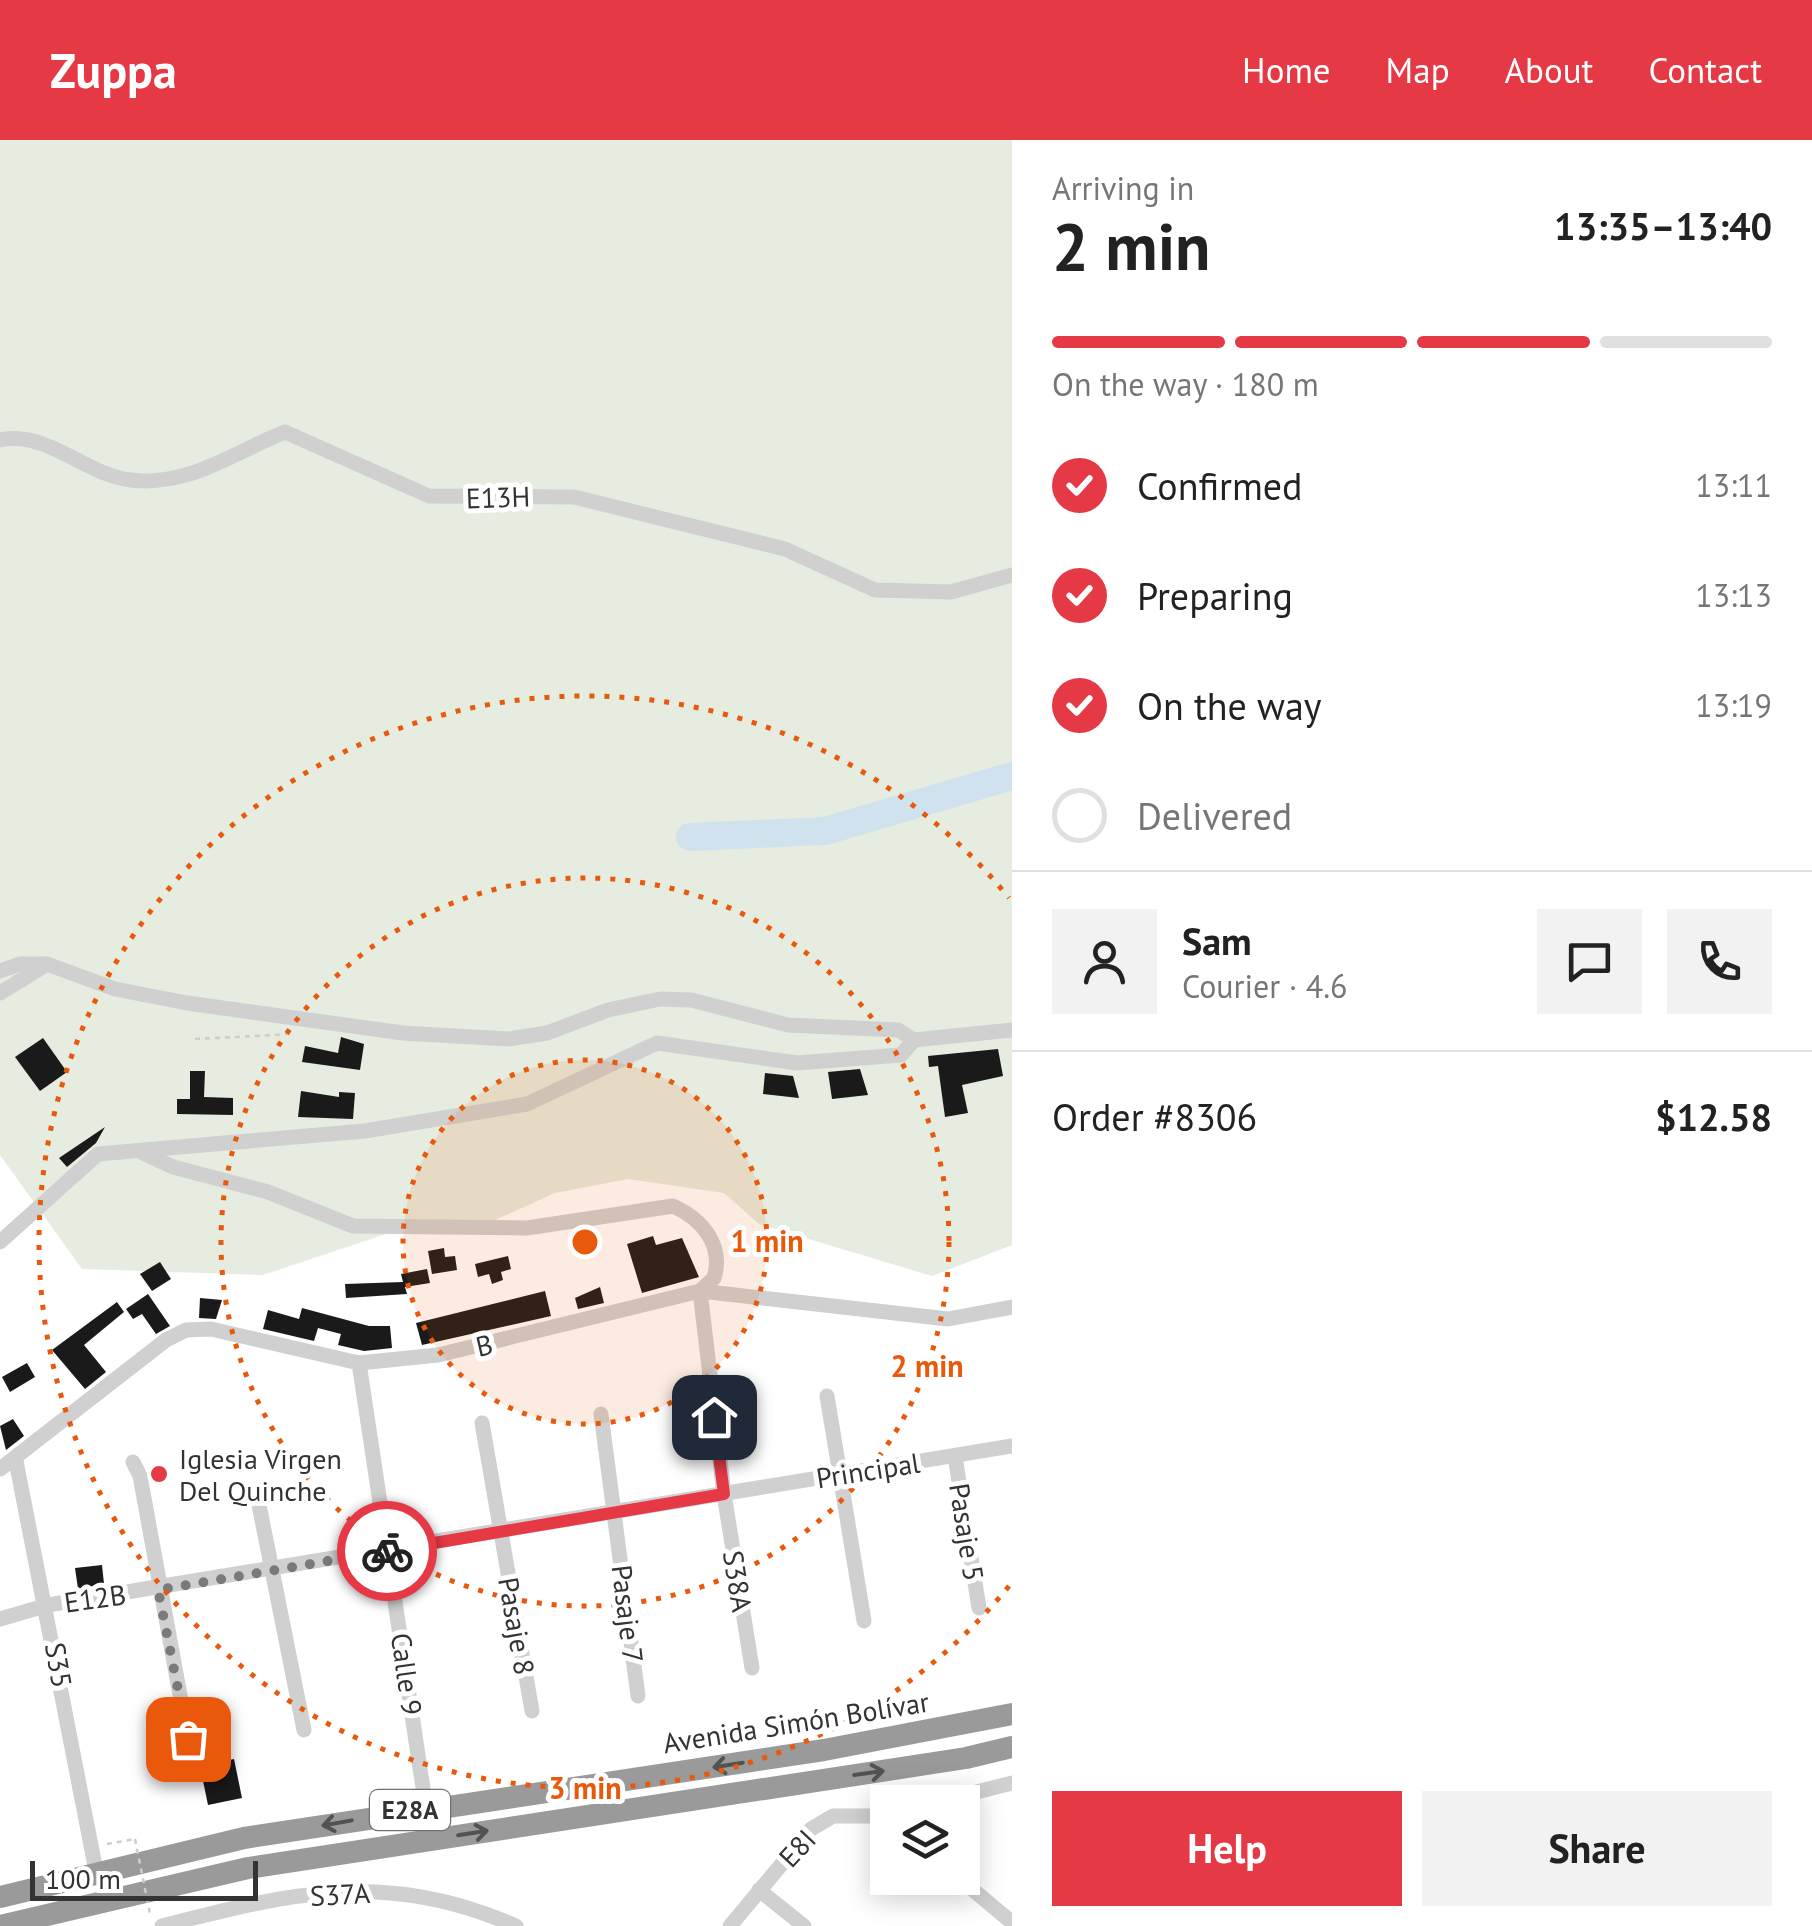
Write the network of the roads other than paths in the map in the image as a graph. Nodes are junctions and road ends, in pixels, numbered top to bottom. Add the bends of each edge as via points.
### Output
1 (0, 440) edge
2 (1012, 575) edge
3 (47, 964) junction
4 (0, 971) edge
5 (0, 993) edge
6 (1012, 1030) edge
7 (914, 1040) junction
8 (140, 1151) junction
9 (0, 1242) edge
10 (700, 1291) junction
11 (1012, 1306) edge
12 (359, 1363) junction
13 (826, 1396) dead end
14 (601, 1414) dead end
15 (482, 1423) dead end
16 (1012, 1446) edge
17 (955, 1456) junction
18 (16, 1461) junction
19 (133, 1462) dead end
20 (0, 1469) edge
21 (840, 1474) junction
22 (256, 1490) dead end
23 (724, 1494) junction
24 (616, 1514) junction
25 (500, 1532) junction
26 (388, 1551) junction
27 (272, 1570) junction
28 (158, 1590) junction
29 (48, 1605) junction
30 (979, 1608) dead end
31 (0, 1619) edge
32 (864, 1621) dead end
33 (752, 1668) dead end
34 (638, 1696) dead end
35 (532, 1711) dead end
36 (1012, 1714) edge
37 (304, 1730) dead end
38 (188, 1739) dead end
39 (1012, 1747) edge
40 (824, 1750) junction
41 (1012, 1783) edge
42 (772, 1787) junction
43 (980, 1791) edge
44 (426, 1808) junction
45 (870, 1816) edge
46 (96, 1870) junction
47 (759, 1890) junction
48 (978, 1895) edge
49 (0, 1896) edge
50 (1008, 1921) edge
51 (0, 1926) edge
52 (162, 1926) edge
53 (516, 1926) edge
54 (730, 1926) edge
55 (804, 1926) edge

1 - 2 street, E13H via 32,440 92,470 136,481 180,478 285,432 429,496 574,497 785,550 875,590 951,592
3 - 4 street
3 - 5 street
3 - 7 street via 114,990 403,1033 508,1039 660,999 692,1000 788,1025 898,1030
6 - 7 street
7 - 8 street via 900,1054 797,1064 658,1044 526,1104 365,1130
8 - 9 street via 98,1154
8 - 10 street via 352,1226 528,1228 673,1206 693,1215 716,1253 714,1278
10 - 11 street, B via 948,1318
10 - 12 street, B via 438,1355
10 - 23 street, S38A
12 - 18 street, B via 211,1328 186,1330
12 - 26 street, Calle 9
13 - 21 street
14 - 24 street, Pasaje 7
15 - 25 street, Pasaje 8
16 - 17 street, Principal
17 - 21 street, Principal
17 - 30 street, Pasaje 5
18 - 20 street, B
18 - 29 street, S35
19 - 28 street
21 - 23 street, Principal
21 - 32 street
22 - 27 street
23 - 24 street, E12B
23 - 33 street, S38A
24 - 25 street, E12B
24 - 34 street, Pasaje 7
25 - 26 street, E12B
25 - 35 street, Pasaje 8
26 - 27 street, E12B
26 - 44 street, Calle 9
27 - 28 street, E12B
27 - 37 street
28 - 29 street, E12B
28 - 38 street
29 - 31 street, E12B
29 - 46 street, S35
36 - 40 highway, Avenida Simón Bolívar / E28A
42 -> 39 highway, E28A
40 - 42 highway via 770,1765 765,1777
40 -> 44 highway, Avenida Simón Bolívar / E28A
41 - 43 street
51 -> 42 highway, E28A via 248,1868
44 -> 46 highway, Avenida Simón Bolívar / E28A
45 - 47 street, E8I via 832,1816 811,1829
46 - 49 highway, Avenida Simón Bolívar / E28A
47 - 54 street, E8I
47 - 55 street
48 - 50 street
52 - 53 street, S37A via 327,1890 400,1892

